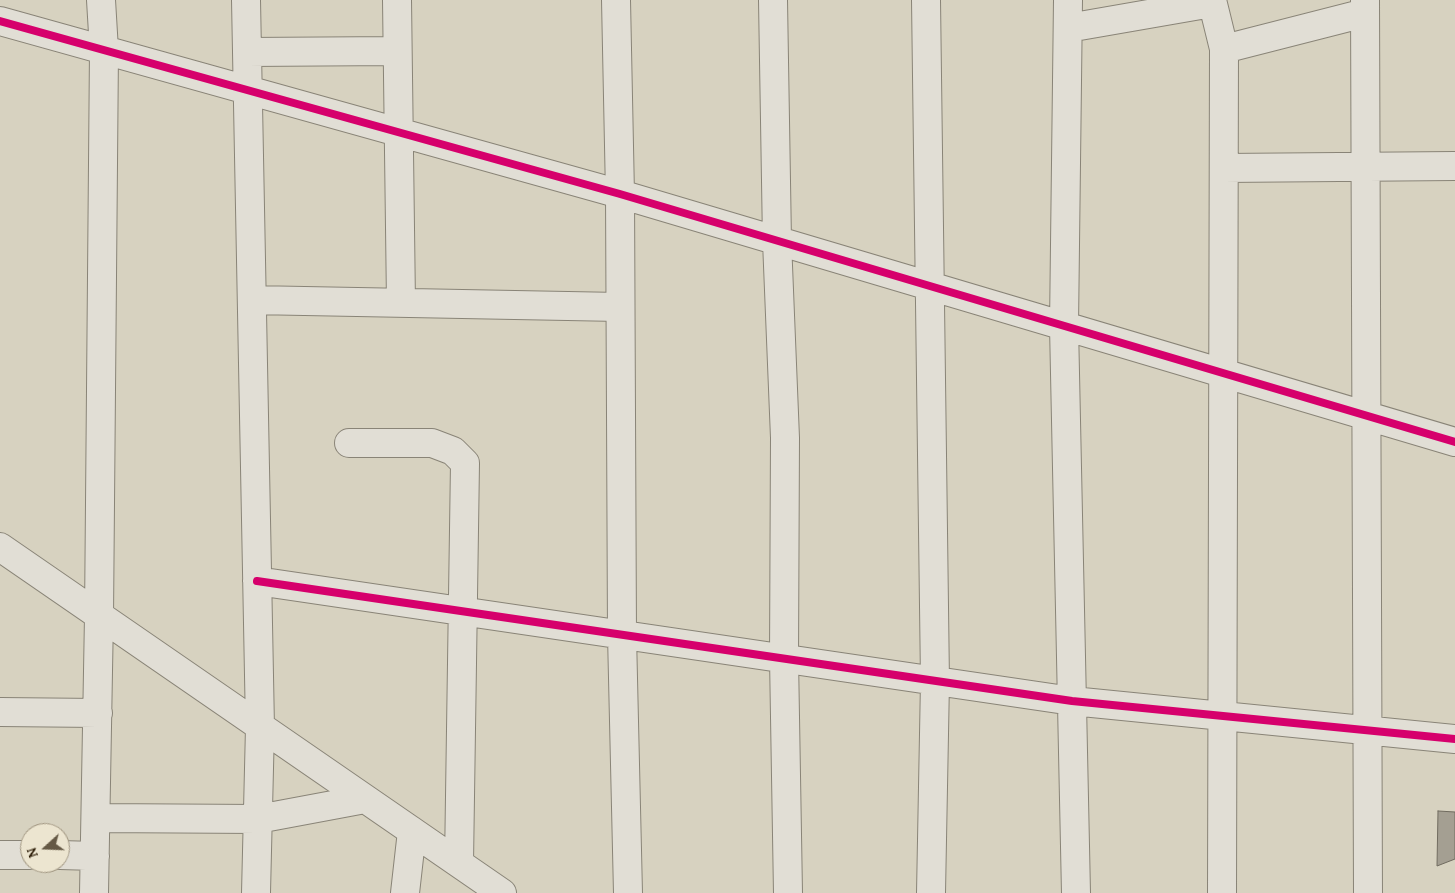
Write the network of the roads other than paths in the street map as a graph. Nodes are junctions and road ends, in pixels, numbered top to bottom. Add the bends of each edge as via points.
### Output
1 (101, 0) edge
2 (246, 0) edge
3 (397, 0) edge
4 (616, 0) edge
5 (773, 0) edge
6 (926, 0) edge
7 (1068, 0) edge
8 (1212, 1) edge
9 (1365, 6) edge
10 (0, 21) edge
11 (1068, 28) junction
12 (1224, 49) junction
13 (104, 50) junction
14 (397, 51) junction
15 (247, 52) junction
16 (247, 90) junction
17 (398, 132) junction
18 (1455, 166) edge
19 (1365, 167) junction
20 (1224, 168) junction
21 (620, 194) junction
22 (777, 241) junction
23 (930, 286) junction
24 (252, 300) junction
25 (401, 303) junction
26 (620, 307) junction
27 (1064, 326) junction
28 (1224, 374) junction
29 (1366, 415) junction
30 (1455, 442) edge
31 (349, 443) dead end
32 (0, 548) edge
33 (257, 581) junction
34 (463, 611) junction
35 (99, 616) junction
36 (622, 635) junction
37 (784, 658) junction
38 (935, 681) junction
39 (1072, 701) junction
40 (0, 712) edge
41 (98, 713) junction
42 (1223, 716) junction
43 (260, 726) junction
44 (1368, 730) junction
45 (1455, 739) edge
46 (365, 799) junction
47 (96, 818) junction
48 (258, 819) junction
49 (412, 831) junction
50 (0, 855) edge
51 (20, 855) edge
52 (70, 855) edge
53 (95, 856) junction
54 (459, 863) junction
55 (490, 889) edge
56 (94, 893) edge
57 (256, 893) edge
58 (405, 893) edge
59 (628, 893) edge
60 (788, 893) edge
61 (931, 893) edge
62 (1076, 893) edge
63 (1222, 893) edge
64 (1368, 893) edge

1 - 13 street
2 - 15 street
3 - 14 street
4 - 21 street
5 - 22 street
6 - 23 street
7 - 11 street
8 - 11 street
8 - 12 street
9 - 12 street
9 - 19 street
10 - 13 street
11 - 27 street
12 - 20 street
13 - 16 street
13 - 35 street
14 - 15 street
14 - 17 street
15 - 16 street
16 - 17 street
16 - 24 street
17 - 21 street
17 - 25 street
18 - 19 street
19 - 20 street
19 - 29 street
20 - 28 street
21 - 22 street
21 - 26 street
22 - 23 street
22 - 37 street via 785,438
23 - 27 street
23 - 38 street
24 - 25 street
24 - 33 street
25 - 26 street
26 - 36 street
27 - 28 street
27 - 39 street
28 - 29 street
28 - 42 street
29 - 30 street
29 - 44 street
31 - 34 street via 432,443 453,451 465,463
32 - 35 street
33 - 34 street
33 - 43 street
34 - 36 street
34 - 54 street
35 - 41 street
35 - 43 street
36 - 37 street
36 - 59 street
37 - 38 street
37 - 60 street
38 - 39 street
38 - 61 street
39 - 42 street
39 - 62 street
40 - 41 street
41 - 47 street
42 - 44 street
42 - 63 street
43 - 46 street
43 - 48 street
44 - 45 street
44 - 64 street
46 - 48 street
46 - 49 street
47 - 48 street
47 - 53 street
48 - 57 street
49 - 54 street
49 - 58 street
50 - 51 street
52 - 53 street
53 - 56 street
54 - 55 street

